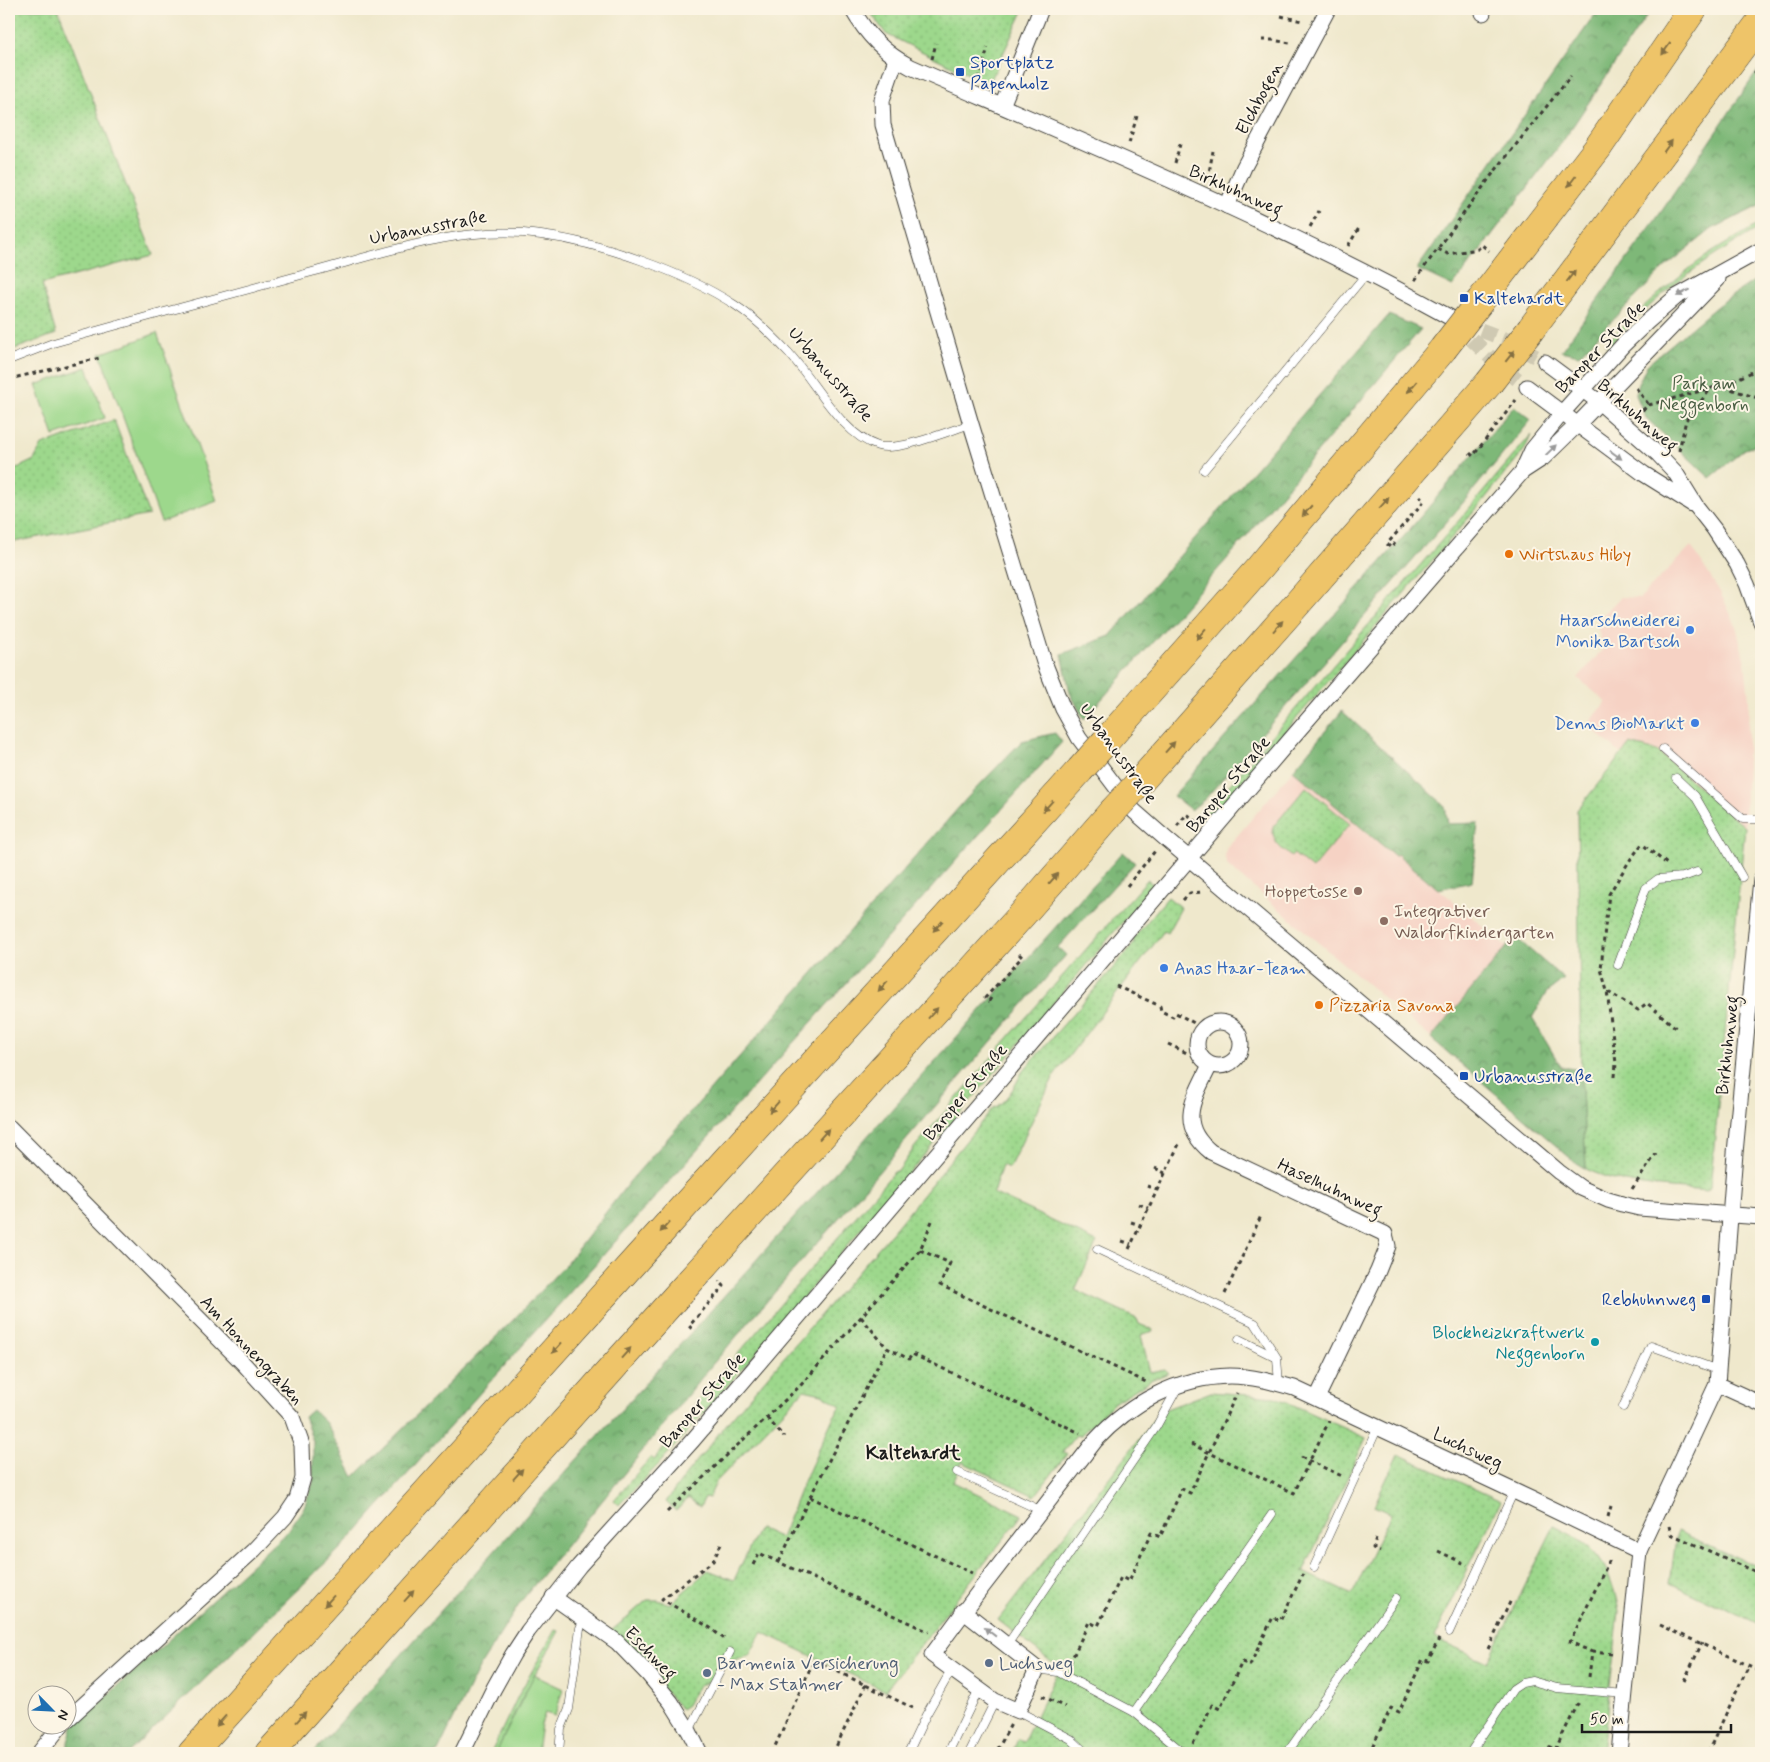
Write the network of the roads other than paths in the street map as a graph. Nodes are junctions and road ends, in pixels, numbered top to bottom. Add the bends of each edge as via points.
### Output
1 (852, 9) edge
2 (1041, 9) edge
3 (1328, 9) edge
4 (1694, 9) edge
5 (1758, 9) edge
6 (1761, 21) edge
7 (896, 59) junction
8 (1747, 60) junction
9 (1002, 106) junction
10 (1226, 206) junction
11 (1761, 250) edge
12 (1726, 271) junction
13 (1367, 273) junction
14 (1451, 318) tunnel mouth
15 (9, 360) edge
16 (1545, 362) tunnel mouth
17 (1527, 387) tunnel mouth
18 (1582, 390) junction
19 (1599, 402) junction
20 (1562, 413) junction
21 (971, 424) junction
22 (1577, 425) junction
23 (1204, 470) dead end
24 (1522, 472) junction
25 (1696, 506) junction
26 (1761, 619) edge
27 (1663, 749) dead end
28 (1676, 778) dead end
29 (1761, 819) edge
30 (1189, 858) junction
31 (1697, 872) dead end
32 (1742, 877) dead end
33 (1761, 879) edge
34 (1618, 965) dead end
35 (1210, 1065) junction
36 (9, 1127) edge
37 (1730, 1215) junction
38 (1761, 1217) edge
39 (1097, 1248) dead end
40 (1239, 1339) dead end
41 (1276, 1358) junction
42 (1718, 1377) junction
43 (1280, 1384) junction
44 (1172, 1388) junction
45 (1317, 1398) junction
46 (1761, 1404) edge
47 (1623, 1407) dead end
48 (1378, 1427) junction
49 (957, 1472) dead end
50 (1514, 1490) junction
51 (1042, 1511) junction
52 (1272, 1514) dead end
53 (1639, 1551) junction
54 (1314, 1567) road end
55 (553, 1598) junction
56 (1396, 1598) dead end
57 (963, 1611) junction
58 (584, 1619) junction
59 (1448, 1632) road end
60 (1007, 1645) junction
61 (730, 1652) road end
62 (952, 1669) junction
63 (1038, 1669) junction
64 (979, 1689) junction
65 (1625, 1694) junction
66 (995, 1701) junction
67 (78, 1710) edge
68 (1018, 1711) junction
69 (1134, 1712) junction
70 (690, 1731) junction
71 (54, 1734) edge
72 (40, 1753) edge
73 (192, 1753) edge
74 (269, 1753) edge
75 (462, 1753) edge
76 (559, 1753) edge
77 (700, 1753) edge
78 (908, 1753) edge
79 (948, 1753) edge
80 (969, 1753) edge
81 (1086, 1753) edge
82 (1184, 1753) edge
83 (1287, 1753) edge
84 (1470, 1753) edge
85 (1619, 1753) edge

1 - 7 street via 872,39
2 - 9 street
3 - 10 street, Elchbogen
4 -> 73 highway, bridge via 1597,149 1443,349 1260,566 1080,770
5 - 8 highway
6 - 8 highway
7 - 9 street, Birkhuhnweg
7 - 21 street, Urbanusstraße via 882,100 883,125
74 -> 8 highway, bridge via 1290,612 1489,383
9 - 10 street, Birkhuhnweg
10 - 13 street, Birkhuhnweg
11 - 12 street, Baroper Straße
12 -> 18 street, Baroper Straße via 1676,297
12 - 19 street, Baroper Straße
13 - 14 street, Birkhuhnweg
13 - 23 lane
15 - 21 lane, Urbanusstraße via 53,343 377,255 451,238 512,232 592,244 712,292 756,321 790,354 849,429 869,443 896,448
16 - 18 street, Birkhuhnweg
17 - 20 street, Birkhuhnweg
18 - 19 street, Birkhuhnweg
18 - 20 street, Baroper Straße
19 - 22 street, Baroper Straße
19 - 25 street, Birkhuhnweg via 1675,472
20 - 22 street, Birkhuhnweg
20 - 24 street, Baroper Straße via 1532,450
21 - 30 street, Urbanusstraße via 1044,662 1063,709 1079,738 1134,811
24 -> 22 street, Baroper Straße via 1543,458
22 -> 25 street, Birkhuhnweg via 1644,474
24 - 30 street, Baroper Straße
25 - 26 street, Birkhuhnweg via 1737,564
27 - 29 lane via 1743,819
28 - 32 lane via 1695,796
30 - 37 street, Urbanusstraße via 1581,1188 1608,1200 1639,1208
30 - 55 street, Baroper Straße via 693,1440
31 - 34 lane via 1658,879 1646,888
33 - 37 street, Birkhuhnweg
35 - 35 street via 1230,1064 1237,1057 1241,1040 1232,1025 1218,1021 1203,1028 1197,1050
35 - 45 street, Haselhuhnweg via 1190,1108 1192,1128 1202,1145 1386,1234 1388,1246 1378,1271
36 - 67 street, Am Honnengraben via 278,1401 292,1417 302,1445 303,1478 297,1499 285,1518
37 - 38 street, Urbanusstraße
37 - 42 street
39 - 41 lane via 1255,1323
40 - 41 lane
41 - 43 lane
42 - 46 street
42 - 47 lane via 1651,1346
42 - 53 street
43 - 44 street, Luchsweg via 1229,1376
43 - 45 street, Luchsweg
44 - 51 street, Luchsweg via 1135,1405 1111,1424
44 - 60 lane via 1156,1427
45 - 48 street, Luchsweg
48 - 50 street, Luchsweg
48 - 54 lane
49 - 51 lane
50 - 53 street, Luchsweg
50 - 59 lane
51 - 57 street, Luchsweg
52 - 69 lane
53 - 65 street
55 - 58 street, Eschweg
55 - 75 street, Baroper Straße via 513,1654
56 - 83 lane
60 -> 57 street
57 - 62 street, Luchsweg via 932,1655
58 - 70 street, Eschweg via 617,1642 648,1674
58 - 76 lane
60 - 63 street
61 - 70 lane
62 - 64 street, Luchsweg
62 - 78 lane
63 - 68 street
63 - 69 lane via 1058,1672
64 - 66 street, Luchsweg
64 - 79 lane
65 - 84 lane via 1557,1688 1532,1681 1522,1683 1513,1689
65 - 85 street
66 - 68 street, Luchsweg
66 - 80 lane
68 - 81 lane via 1071,1739
69 - 82 lane
70 - 77 street, Eschweg
71 - 72 street

